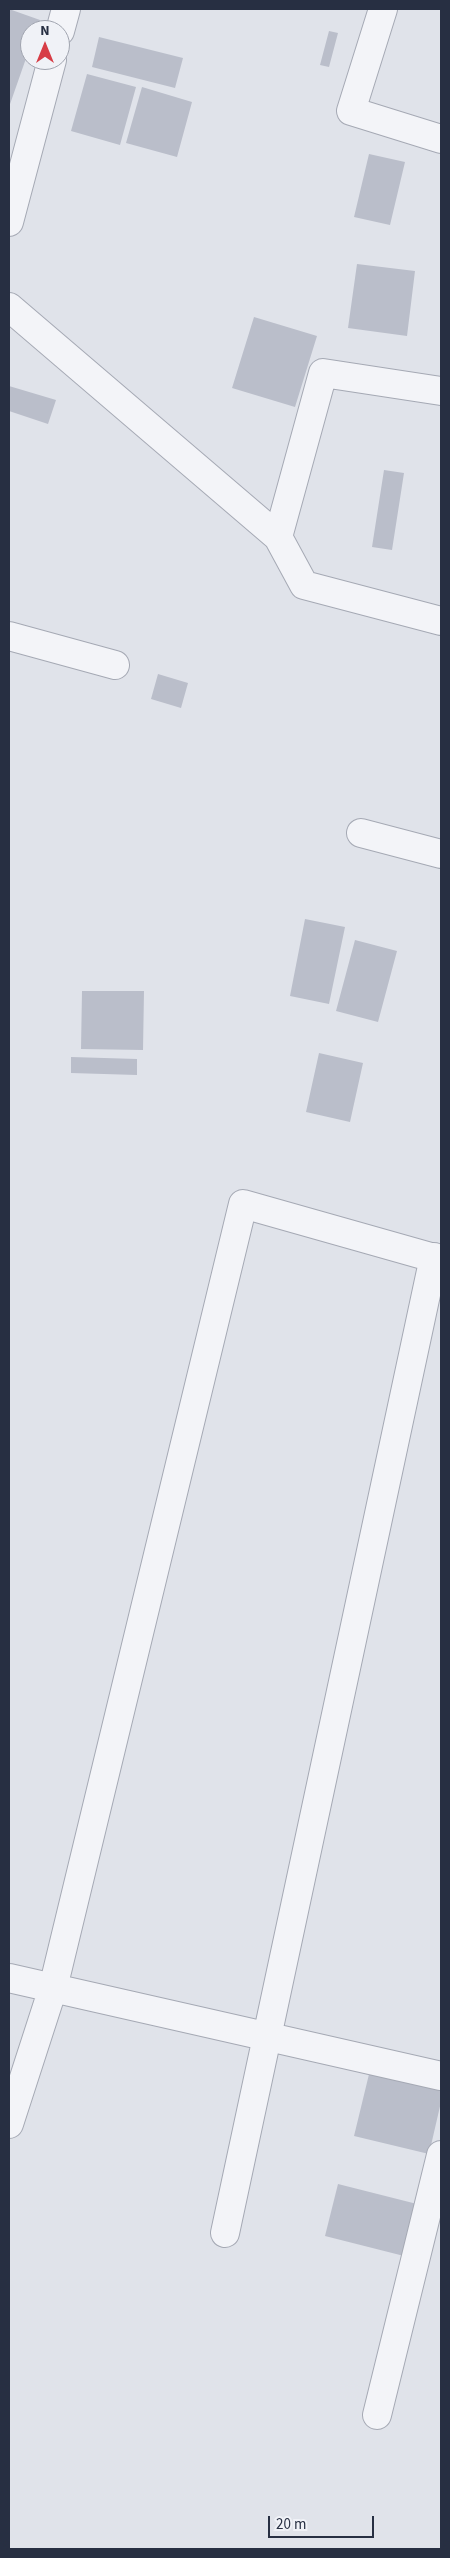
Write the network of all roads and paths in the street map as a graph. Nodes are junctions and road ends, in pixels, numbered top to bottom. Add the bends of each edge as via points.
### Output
1 (383, 9) edge
2 (49, 70) edge
3 (441, 139) edge
4 (9, 222) edge
5 (9, 307) edge
6 (441, 391) edge
7 (278, 537) junction
8 (441, 621) edge
9 (9, 636) edge
10 (115, 665) dead end
11 (361, 833) dead end
12 (441, 854) edge
13 (438, 1258) edge
14 (9, 1978) edge
15 (53, 1988) junction
16 (267, 2036) junction
17 (441, 2076) edge
18 (9, 2124) edge
19 (441, 2155) edge
20 (225, 2234) dead end
21 (377, 2415) dead end

1 - 3 street via 351,111
2 - 4 street
5 - 7 street
6 - 7 street via 323,373
7 - 8 street via 304,585
9 - 10 street
11 - 12 street
13 - 15 street via 243,1204
13 - 16 street
14 - 15 street
15 - 16 street
15 - 18 street
16 - 17 street
16 - 20 street
19 - 21 street

